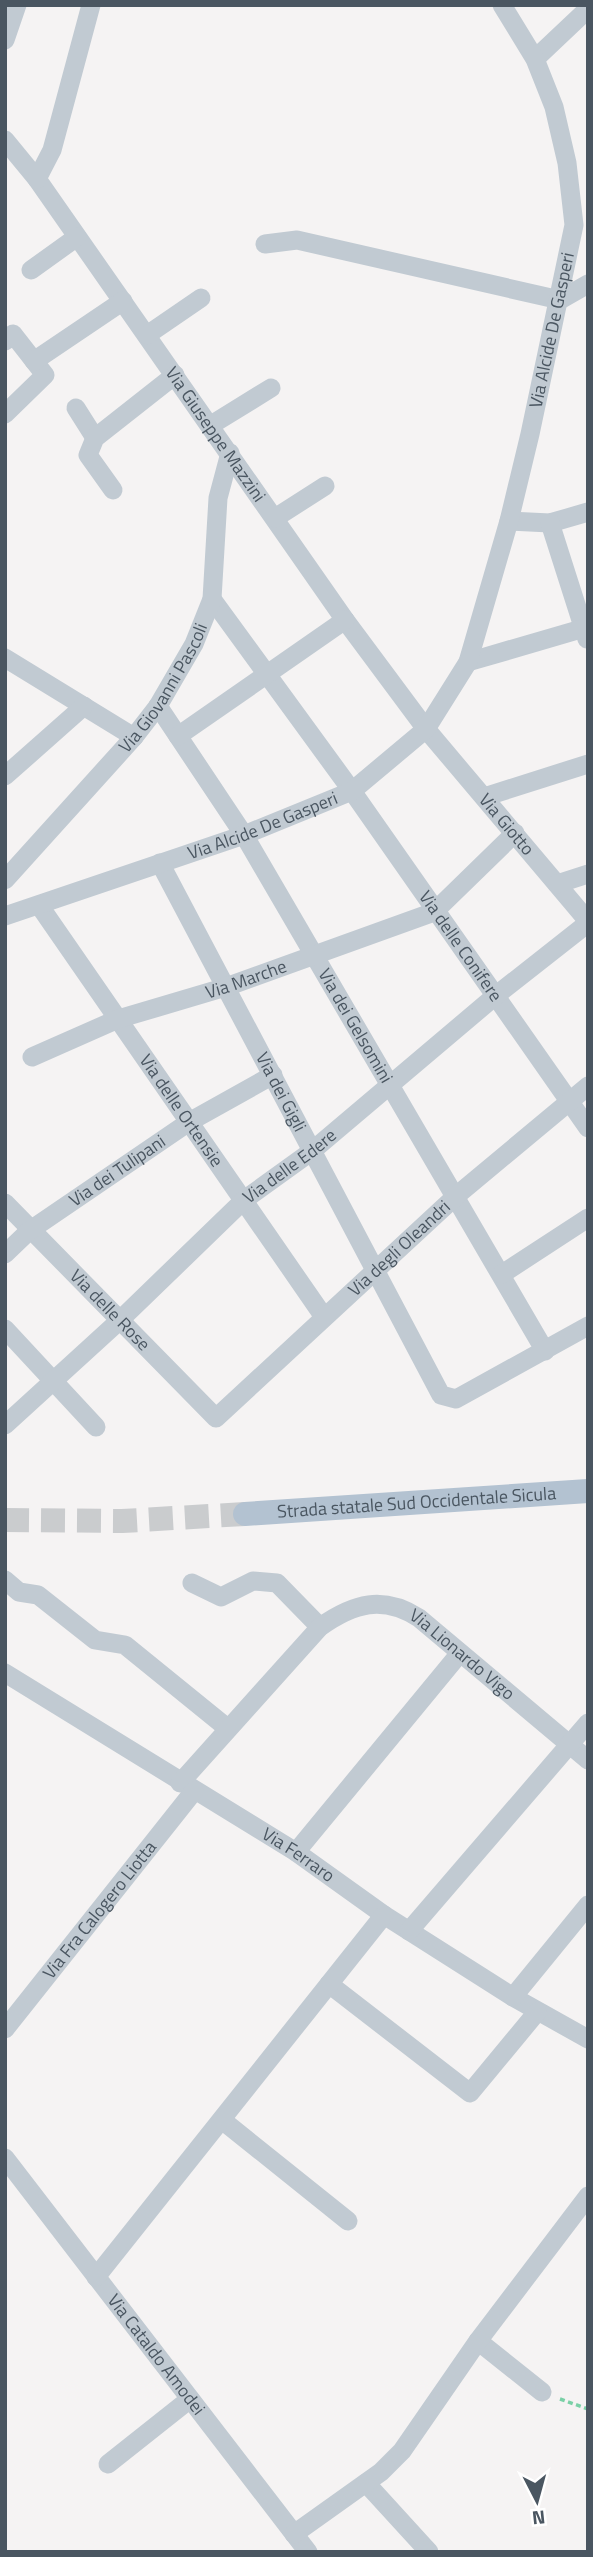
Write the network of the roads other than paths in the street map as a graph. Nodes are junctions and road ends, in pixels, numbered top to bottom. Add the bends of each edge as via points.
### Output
1 (17, 5) edge
2 (91, 5) edge
3 (502, 5) edge
4 (588, 9) edge
5 (5, 40) edge
6 (535, 59) junction
7 (5, 140) edge
8 (37, 179) junction
9 (77, 237) junction
10 (265, 244) dead end
11 (31, 270) dead end
12 (588, 284) edge
13 (201, 298) dead end
14 (560, 300) junction
15 (123, 301) junction
16 (147, 335) junction
17 (5, 341) edge
18 (34, 361) junction
19 (175, 375) junction
20 (271, 388) dead end
21 (76, 408) dead end
22 (5, 414) edge
23 (211, 425) junction
24 (95, 438) junction
25 (230, 453) junction
26 (325, 486) dead end
27 (113, 490) dead end
28 (588, 512) edge
29 (275, 518) junction
30 (509, 521) junction
31 (550, 523) junction
32 (212, 599) junction
33 (345, 620) junction
34 (587, 632) edge
35 (5, 658) edge
36 (468, 662) junction
37 (267, 675) junction
38 (84, 706) junction
39 (158, 706) junction
40 (426, 729) junction
41 (178, 736) junction
42 (134, 737) junction
43 (588, 764) edge
44 (5, 776) edge
45 (352, 791) junction
46 (484, 797) junction
47 (515, 833) junction
48 (244, 835) junction
49 (160, 863) junction
50 (588, 874) edge
51 (5, 880) edge
52 (557, 884) junction
53 (39, 905) junction
54 (433, 912) junction
55 (5, 916) edge
56 (588, 922) edge
57 (313, 954) junction
58 (226, 987) junction
59 (494, 997) junction
60 (118, 1019) junction
61 (32, 1056) dead end
62 (272, 1075) junction
63 (390, 1083) junction
64 (588, 1086) edge
65 (570, 1101) junction
66 (588, 1112) edge
67 (189, 1122) junction
68 (588, 1128) edge
69 (312, 1151) junction
70 (456, 1196) junction
71 (244, 1200) junction
72 (5, 1203) edge
73 (588, 1218) edge
74 (29, 1231) junction
75 (5, 1254) edge
76 (375, 1272) junction
77 (502, 1274) junction
78 (324, 1317) junction
79 (119, 1321) junction
80 (588, 1326) edge
81 (5, 1329) edge
82 (545, 1350) junction
83 (53, 1381) junction
84 (216, 1418) joint
85 (5, 1425) edge
86 (96, 1427) dead end
87 (588, 1491) edge
88 (246, 1514) tunnel mouth
89 (5, 1580) edge
90 (192, 1583) dead end
91 (320, 1627) junction
92 (460, 1653) junction
93 (5, 1673) edge
94 (588, 1723) edge
95 (226, 1727) junction
96 (569, 1745) junction
97 (588, 1760) edge
98 (187, 1787) junction
99 (296, 1852) junction
100 (588, 1905) edge
101 (384, 1915) junction
102 (409, 1931) junction
103 (329, 1984) junction
104 (513, 1997) junction
105 (537, 2012) junction
106 (5, 2029) edge
107 (588, 2039) edge
108 (222, 2119) junction
109 (5, 2158) edge
110 (588, 2196) edge
111 (348, 2221) dead end
112 (96, 2277) junction
113 (478, 2341) junction
114 (542, 2392) road end
115 (190, 2399) junction
116 (108, 2464) dead end
117 (366, 2483) junction
118 (294, 2533) junction
119 (308, 2552) edge
120 (429, 2552) edge

1 - 5 street
2 - 8 street via 52,150
3 - 6 street, Via Alcide De Gasperi
4 - 6 street
6 - 14 street, Via Alcide De Gasperi via 554,107 573,213
7 - 8 street, Via Giuseppe Mazzini
8 - 9 street, Via Giuseppe Mazzini
9 - 11 street
9 - 15 street, Via Giuseppe Mazzini
10 - 14 street via 297,240
12 - 14 street
13 - 16 street
14 - 30 street, Via Alcide De Gasperi
15 - 16 street, Via Giuseppe Mazzini
15 - 18 street
16 - 19 street, Via Giuseppe Mazzini
17 - 18 street via 13,334
18 - 22 street via 45,375
19 - 23 street, Via Giuseppe Mazzini
19 - 24 street
20 - 23 street
21 - 24 street
23 - 25 street, Via Giuseppe Mazzini
24 - 27 street via 88,455
25 - 29 street, Via Giuseppe Mazzini
25 - 32 street, Via Giovanni Pascoli via 218,498
26 - 29 street
28 - 31 street
29 - 33 street, Via Giuseppe Mazzini
30 - 31 street
30 - 36 street, Via Alcide De Gasperi
31 - 34 street
32 - 37 street, Via delle Conifere
32 - 39 street, Via Giovanni Pascoli via 194,644
33 - 37 street
33 - 40 street, Via Giuseppe Mazzini
34 - 36 street
35 - 38 street
36 - 40 street, Via Alcide De Gasperi
37 - 41 street
37 - 45 street, Via delle Conifere
38 - 42 street
38 - 44 street
39 - 41 street, Via dei Gelsomini
39 - 42 street, Via Giovanni Pascoli
40 - 45 street, Via Alcide De Gasperi
40 - 46 street, Via Giotto
41 - 48 street, Via dei Gelsomini
42 - 51 street, Via Giovanni Pascoli
43 - 46 street
45 - 48 street, Via Alcide De Gasperi
45 - 54 street, Via delle Conifere
46 - 47 street, Via Giotto
47 - 52 street, Via Giotto
47 - 54 street, Via Marche
48 - 49 street, Via Alcide De Gasperi
48 - 57 street, Via dei Gelsomini
49 - 53 street, Via Alcide De Gasperi
49 - 58 street, Via dei Gigli
50 - 52 street
52 - 56 street, Via Giotto
53 - 55 street, Via Alcide De Gasperi
53 - 60 street, Via delle Ortensie
54 - 57 street, Via Marche
54 - 59 street, Via delle Conifere
56 - 59 street, Via delle Edere
57 - 58 street, Via Marche
57 - 63 street, Via dei Gelsomini
58 - 60 street, Via Marche
58 - 62 street, Via dei Gigli
59 - 63 street, Via delle Edere
59 - 65 street, Via delle Conifere
60 - 61 street, Via Marche
60 - 67 street, Via delle Ortensie
62 - 67 street, Via dei Tulipani
62 - 69 street, Via dei Gigli
63 - 69 street, Via delle Edere
63 - 70 street, Via dei Gelsomini
64 - 65 street, Via degli Oleandri
65 - 66 street, Via delle Conifere
65 - 68 street, Via delle Conifere
65 - 70 street, Via degli Oleandri
67 - 71 street, Via delle Ortensie
67 - 74 street, Via dei Tulipani
69 - 71 street, Via delle Edere
69 - 76 street, Via dei Gigli
70 - 76 street, Via degli Oleandri
70 - 77 street, Via dei Gelsomini
71 - 78 street, Via delle Ortensie
71 - 79 street, Via delle Edere
72 - 74 street, Via delle Rose
73 - 77 street
74 - 75 street, Via dei Tulipani
74 - 79 street, Via delle Rose
76 - 78 street, Via degli Oleandri
76 - 82 street, Via dei Gigli via 441,1395 456,1399
77 - 82 street, Via dei Gelsomini
78 - 84 street, Via degli Oleandri
79 - 83 street, Via delle Edere
79 - 84 street, Via delle Rose
80 - 82 street
81 - 83 street
83 - 85 street, Via delle Edere
83 - 86 street
87 - 88 main road, Strada statale Sud Occidentale Sicula
89 - 95 street via 19,1592 37,1595 95,1640 125,1645
90 - 91 street via 221,1597 253,1581 276,1583
91 - 92 street, Via Lionardo Vigo via 344,1610 400,1606
91 - 95 street, Via Lionardo Vigo
92 - 96 street, Via Lionardo Vigo
92 - 99 street
93 - 98 street, Via Ferraro
94 - 96 street
95 - 98 street, Via Fra Calogero Liotta
96 - 97 street, Via Lionardo Vigo
96 - 102 street
98 - 99 street, Via Ferraro
98 - 106 street, Via Fra Calogero Liotta
99 - 101 street, Via Ferraro
100 - 104 street
101 - 102 street, Via Ferraro
101 - 103 street
102 - 104 street, Via Ferraro
103 - 105 street via 470,2093
103 - 108 street
104 - 105 street, Via Ferraro
105 - 107 street, Via Ferraro
108 - 111 street
108 - 112 street
109 - 112 street, Via Cataldo Amodei
110 - 113 street
112 - 115 street, Via Cataldo Amodei
113 - 114 street
113 - 117 street via 402,2451
115 - 116 street
115 - 118 street, Via Cataldo Amodei
117 - 118 street
117 - 120 street
118 - 119 street, Via Cataldo Amodei

